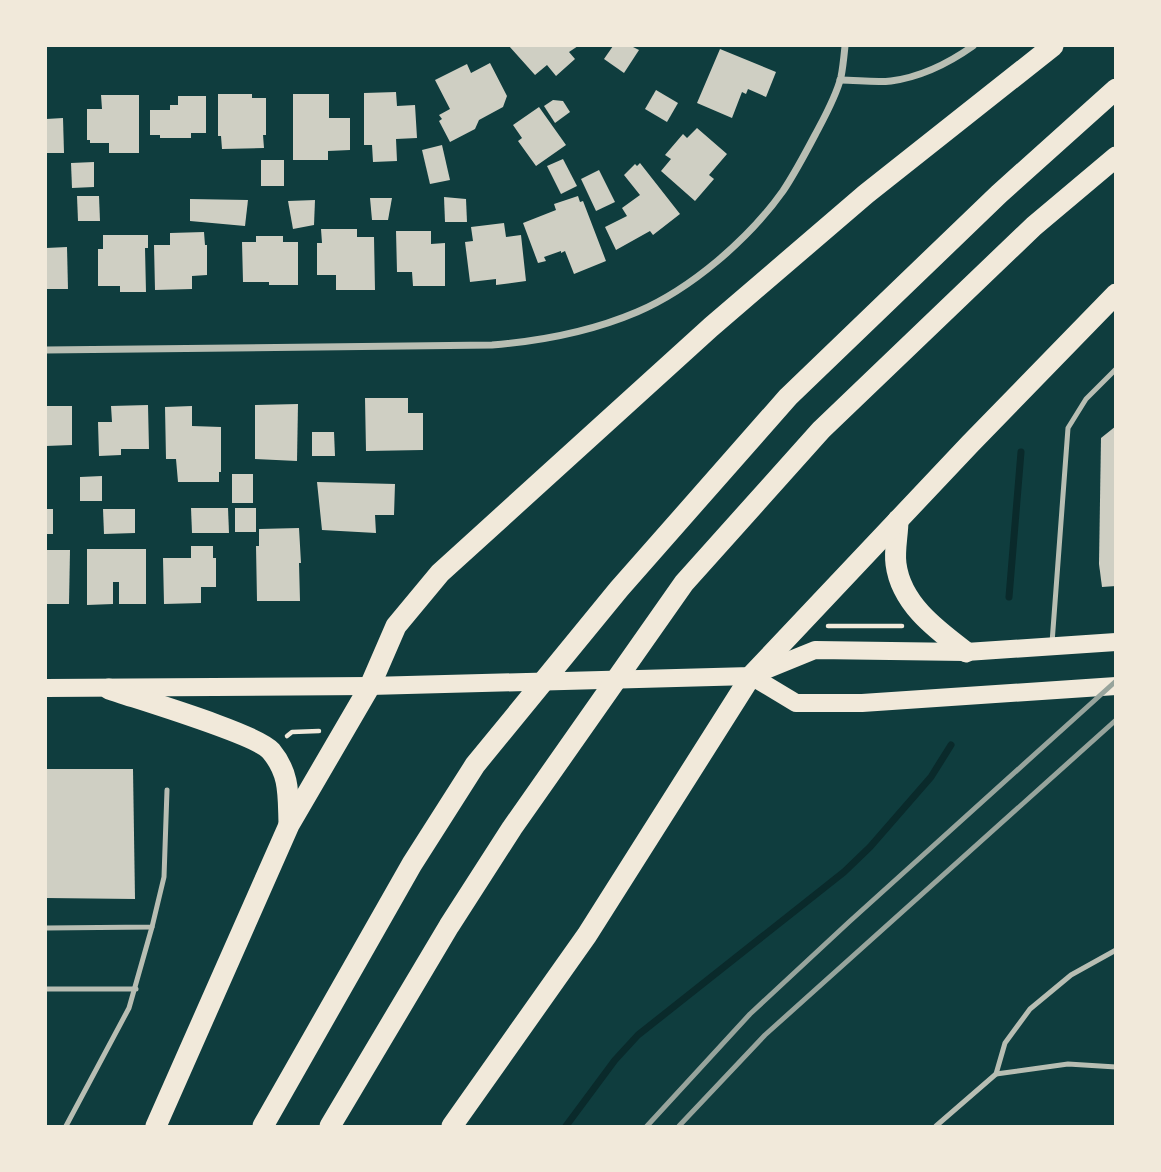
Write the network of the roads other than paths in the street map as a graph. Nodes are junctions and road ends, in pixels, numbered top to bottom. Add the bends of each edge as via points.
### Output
1 (845, 46) edge
2 (974, 46) edge
3 (1053, 46) edge
4 (840, 80) junction
5 (1115, 89) edge
6 (1115, 157) edge
7 (1115, 294) edge
8 (46, 350) edge
9 (1115, 369) edge
10 (898, 520) junction
11 (1115, 642) edge
12 (1051, 646) junction
13 (966, 652) junction
14 (751, 676) junction
15 (370, 685) junction
16 (1115, 686) edge
17 (46, 688) edge
18 (109, 689) junction
19 (167, 790) dead end
20 (289, 825) junction
21 (152, 927) junction
22 (46, 928) edge
23 (1115, 950) edge
24 (46, 989) edge
25 (136, 989) junction
26 (1115, 1067) edge
27 (996, 1074) junction
28 (66, 1126) edge
29 (156, 1126) edge
30 (263, 1126) edge
31 (330, 1126) edge
32 (452, 1126) edge
33 (936, 1126) edge

1 - 4 street
2 - 4 street via 953,60 891,81
3 - 15 highway via 793,256 440,573 396,626
4 - 8 street via 783,190 761,218 674,293 576,334 492,345
5 - 30 highway via 788,397 619,589 475,765 412,864
6 - 31 highway via 1034,226 821,430 684,583 512,828
7 - 10 highway
9 - 12 lane via 1086,399 1068,428
10 - 13 highway via 896,565 904,586 926,621
10 - 14 highway
11 - 12 main road
12 - 13 main road
13 - 14 main road via 816,650
14 - 15 main road
14 - 16 main road via 796,704
14 - 32 highway via 587,935
15 - 18 main road
15 - 20 highway
17 - 18 main road
18 - 20 highway via 269,748 288,785
19 - 21 lane via 164,877
20 - 29 highway
21 - 22 lane
21 - 25 lane
23 - 27 lane via 1071,975 1030,1009 1005,1043
24 - 25 lane
25 - 28 lane
26 - 27 lane via 1068,1064
27 - 33 lane

